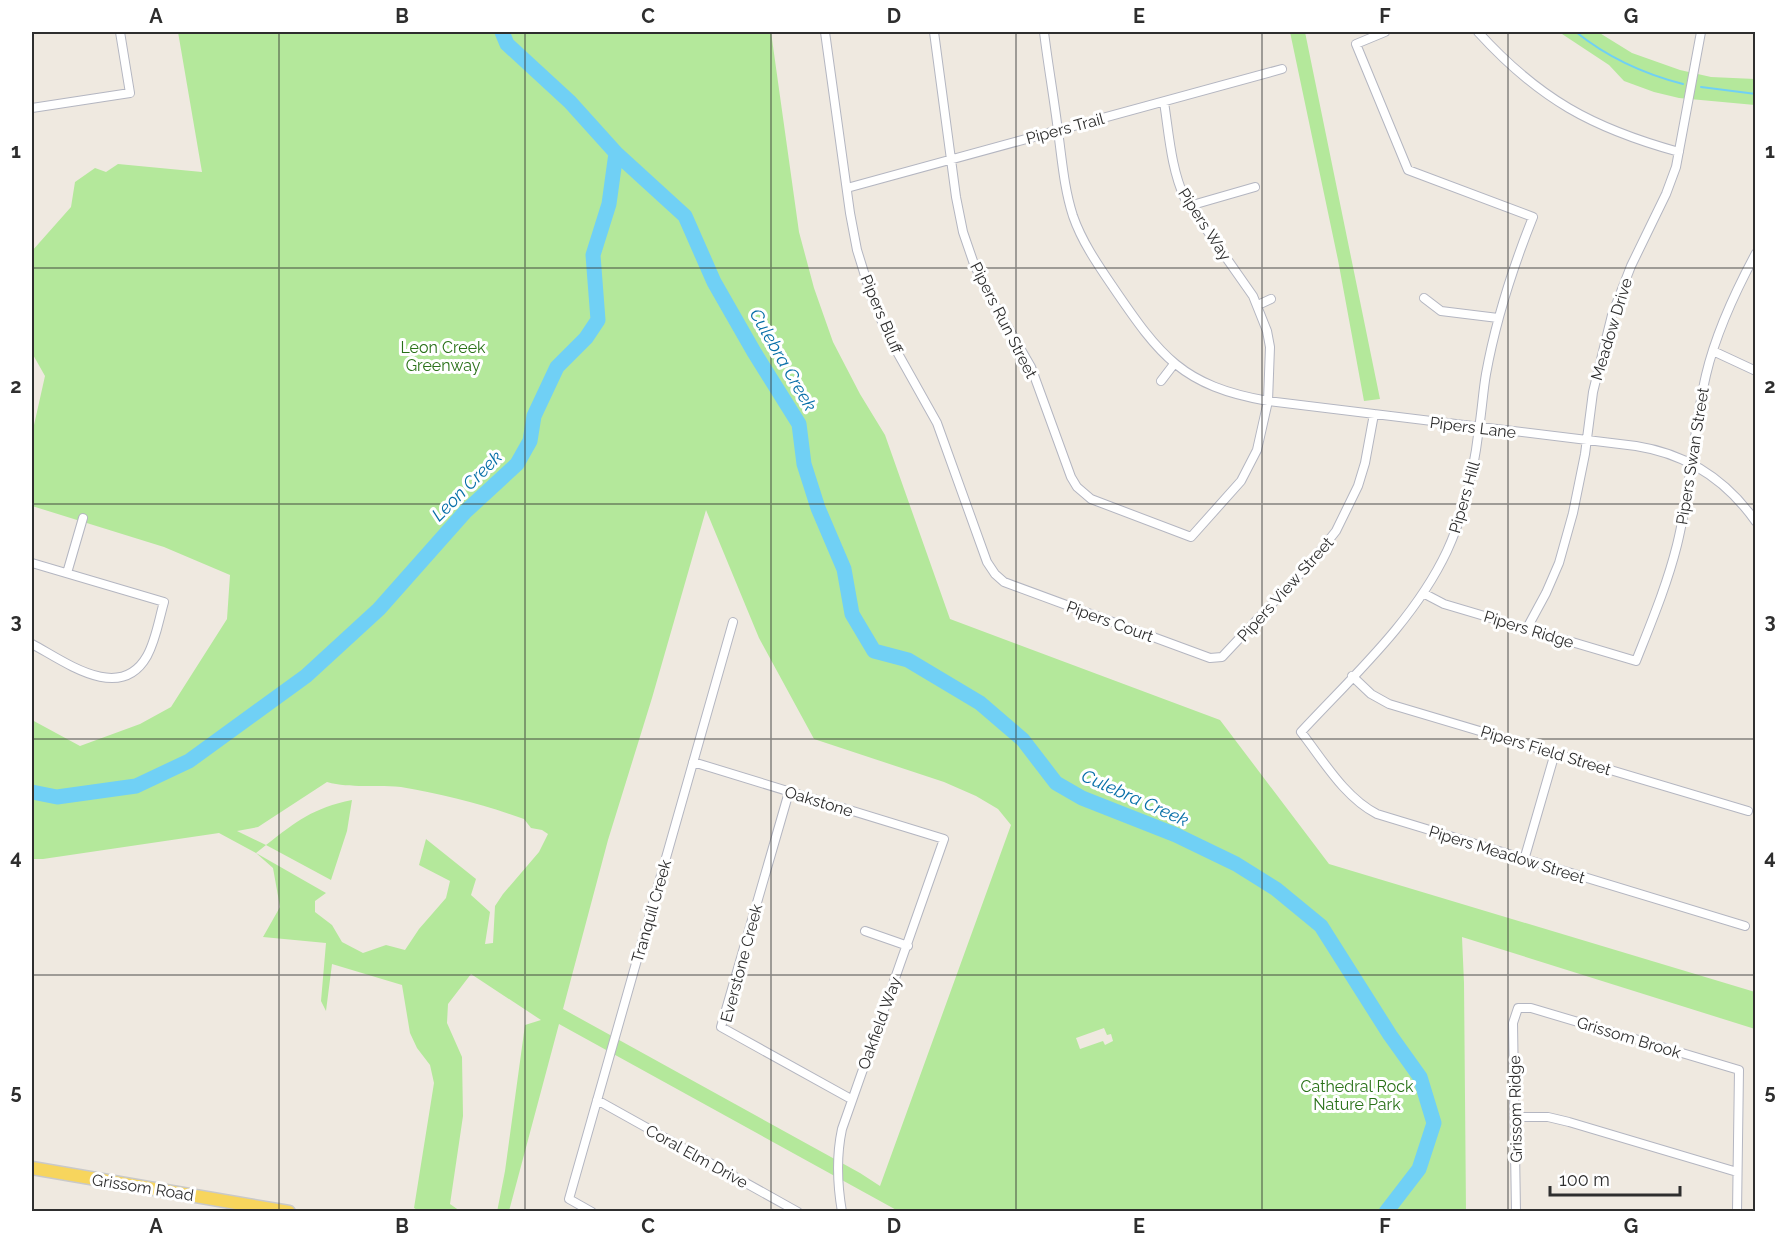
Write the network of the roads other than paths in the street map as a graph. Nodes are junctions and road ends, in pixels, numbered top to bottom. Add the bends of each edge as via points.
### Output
1 (120, 32) edge
2 (825, 32) edge
3 (934, 32) edge
4 (1044, 32) edge
5 (1385, 32) edge
6 (1478, 32) edge
7 (1701, 32) edge
8 (1282, 69) dead end
9 (1164, 102) junction
10 (32, 108) edge
11 (1058, 130) junction
12 (1679, 152) junction
13 (951, 159) junction
14 (1255, 187) dead end
15 (847, 188) junction
16 (1189, 206) junction
17 (1755, 253) edge
18 (1424, 298) dead end
19 (1270, 299) dead end
20 (1258, 305) junction
21 (1498, 318) junction
22 (1713, 351) junction
23 (1174, 364) junction
24 (1755, 371) edge
25 (1161, 381) dead end
26 (1268, 401) junction
27 (1374, 414) junction
28 (1479, 428) junction
29 (1587, 440) junction
30 (1692, 463) junction
31 (83, 518) dead end
32 (1755, 522) edge
33 (1191, 537) joint
34 (32, 563) edge
35 (67, 573) junction
36 (999, 578) joint
37 (1423, 593) junction
38 (733, 622) dead end
39 (1527, 628) junction
40 (32, 644) edge
41 (1222, 657) joint
42 (1636, 661) joint
43 (1352, 676) junction
44 (1301, 732) joint
45 (1555, 753) junction
46 (693, 762) junction
47 (789, 792) junction
48 (1748, 811) dead end
49 (944, 839) joint
50 (1524, 860) junction
51 (1745, 926) dead end
52 (865, 931) dead end
53 (908, 946) junction
54 (1518, 1008) joint
55 (851, 1098) junction
56 (597, 1100) junction
57 (1515, 1117) junction
58 (32, 1168) edge
59 (1737, 1172) junction
60 (841, 1211) edge
61 (289, 1212) edge
62 (592, 1212) edge
63 (798, 1212) edge
64 (1516, 1212) edge
65 (1737, 1212) edge

1 - 10 street via 130,93
2 - 15 street, Pipers Bluff
3 - 13 street, Pipers Run Street
4 - 11 street, Pipers Lane
5 - 21 street, Pipers Hill via 1356,44 1408,170 1533,217
6 - 12 street via 1521,76 1571,111 1641,141
7 - 12 street, Meadow Drive
8 - 9 street, Pipers Trail
9 - 11 street, Pipers Trail
9 - 16 street, Pipers Way via 1173,164
11 - 13 street, Pipers Trail
11 - 23 street, Pipers Lane via 1063,177 1082,237 1144,332
12 - 29 street, Meadow Drive via 1666,194 1612,315 1593,392
13 - 15 street, Pipers Trail
13 - 33 street, Pipers Run Street via 963,232 974,264 1031,367 1071,477 1091,499
14 - 16 street
15 - 36 street, Pipers Bluff via 857,250 871,295 887,334 937,423 987,562
16 - 20 street, Pipers Way
17 - 22 street, Pipers Swan Street via 1736,289
18 - 21 street via 1441,311
19 - 20 street
20 - 26 street, Pipers Way via 1270,347
21 - 28 street, Pipers Hill
22 - 24 street
22 - 30 street, Pipers Swan Street
23 - 25 street
23 - 26 street, Pipers Lane via 1218,389
26 - 27 street, Pipers Lane
26 - 33 street, Pipers Way via 1260,440 1249,467
27 - 28 street, Pipers Lane
27 - 41 street, Pipers View Street via 1363,471 1336,531 1313,561
28 - 29 street, Pipers Lane
28 - 37 street, Pipers Hill via 1461,517
29 - 30 street, Pipers Lane via 1654,449
29 - 39 street, Meadow Drive via 1574,513 1559,563
30 - 32 street, Pipers Lane via 1731,491
30 - 42 street, Pipers Swan Street via 1674,556
31 - 35 street
34 - 35 street
35 - 40 street via 164,602 147,656 134,671 108,679 93,676
36 - 41 street, Pipers Court via 1210,658
37 - 39 street, Pipers Ridge via 1444,604
37 - 43 street, Pipers Hill
38 - 46 street, Tranquil Creek
39 - 42 street, Pipers Ridge
43 - 44 street, Pipers Hill
43 - 45 street, Pipers Field Street via 1389,704
44 - 50 street, Pipers Meadow Street via 1349,794 1369,810
45 - 48 street, Pipers Field Street
45 - 50 street
46 - 47 street, Oakstone
46 - 56 street, Tranquil Creek
47 - 49 street, Oakstone
47 - 55 street, Everstone Creek via 721,1027
49 - 53 street, Oakfield Way
50 - 51 street, Pipers Meadow Street
52 - 53 street
53 - 55 street, Oakfield Way
54 - 57 street, Grissom Ridge via 1514,1023
54 - 59 street, Grissom Brook via 1531,1008 1739,1070
55 - 60 street, Oakfield Way via 837,1153
56 - 62 street, Tranquil Creek via 569,1199
56 - 63 street, Coral Elm Drive
57 - 59 street via 1548,1117 1569,1122
57 - 64 street, Grissom Ridge
58 - 61 main road, Grissom Road
59 - 65 street

